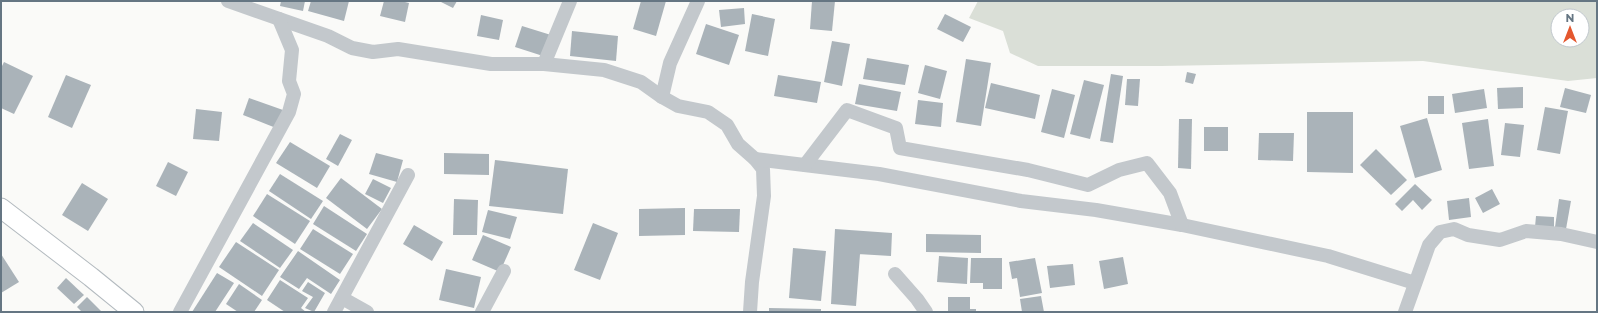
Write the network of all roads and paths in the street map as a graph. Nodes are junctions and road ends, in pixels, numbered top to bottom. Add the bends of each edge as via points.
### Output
1 (228, 1) edge
2 (570, 1) edge
3 (698, 1) edge
4 (279, 19) junction
5 (544, 64) junction
6 (662, 97) junction
7 (755, 159) junction
8 (804, 165) junction
9 (408, 175) dead end
10 (1, 208) edge
11 (1182, 225) junction
12 (1597, 242) edge
13 (504, 271) dead end
14 (895, 274) dead end
15 (1415, 284) junction
16 (342, 298) junction
17 (134, 312) edge
18 (180, 312) edge
19 (334, 312) edge
20 (367, 312) edge
21 (482, 312) edge
22 (750, 312) edge
23 (926, 312) edge
24 (1405, 312) edge

1 - 4 street
2 - 5 street
3 - 6 street via 670,63
4 - 5 street via 328,36 352,48 373,52 398,49 491,64
4 - 18 street via 292,50 289,81 294,94 289,112
5 - 6 street via 604,70 641,82
6 - 7 street via 678,106 708,112 726,125 738,144
7 - 8 street
7 - 22 street via 763,169 764,196
8 - 11 street via 879,174 1021,201 1096,210
8 - 11 street via 848,110 896,128 900,148 1028,170 1088,185 1119,170 1147,163 1170,193
9 - 16 street
10 - 17 street
11 - 15 street via 1328,256
12 - 15 street via 1561,234 1526,231 1500,240 1468,235 1454,229 1440,232 1429,245
13 - 21 street
14 - 23 street
15 - 24 street
16 - 19 street
16 - 20 street

